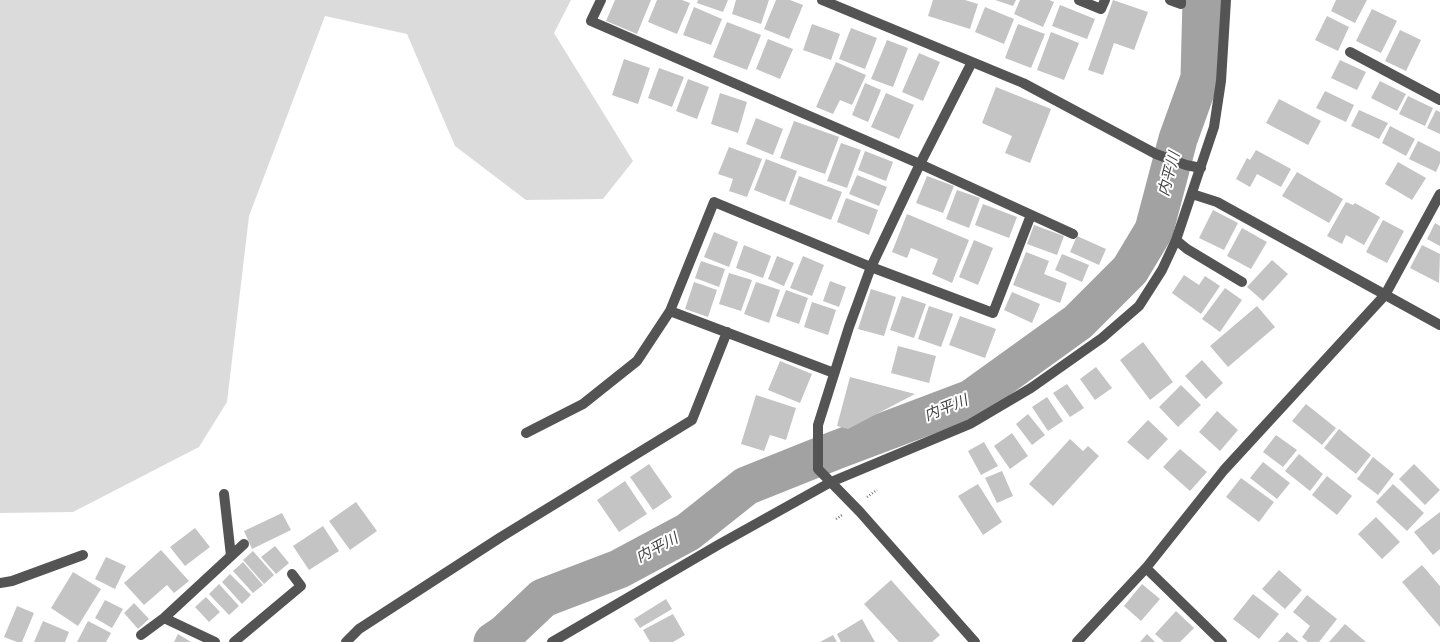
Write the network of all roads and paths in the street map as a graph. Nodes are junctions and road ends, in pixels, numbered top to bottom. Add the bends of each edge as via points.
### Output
1 (601, 0) edge
2 (822, 0) edge
3 (1079, 0) edge
4 (1105, 0) edge
5 (1170, 0) edge
6 (1226, 0) edge
7 (1181, 2) edge
8 (1350, 52) dead end
9 (972, 62) junction
10 (1440, 100) edge
11 (920, 164) junction
12 (1201, 168) junction
13 (1192, 194) junction
14 (1440, 194) edge
15 (1031, 215) junction
16 (1073, 234) dead end
17 (1176, 240) junction
18 (871, 266) junction
19 (1242, 282) dead end
20 (1385, 295) junction
21 (670, 311) junction
22 (1440, 325) edge
23 (727, 332) junction
24 (834, 372) junction
25 (526, 433) dead end
26 (831, 482) junction
27 (224, 494) dead end
28 (244, 544) dead end
29 (83, 555) dead end
30 (230, 556) junction
31 (1146, 568) junction
32 (292, 574) dead end
33 (0, 583) edge
34 (164, 618) junction
35 (140, 635) dead end
36 (215, 642) edge
37 (234, 642) edge
38 (346, 642) edge
39 (552, 642) edge
40 (975, 642) edge
41 (1077, 642) edge
42 (1222, 642) edge

1 - 11 street via 591,21
2 - 9 street
3 - 4 street via 1101,9
5 - 7 street
6 - 12 street via 1221,81 1214,127
8 - 10 street
9 - 11 street
9 - 12 street via 1023,84 1156,154
11 - 15 street
11 - 18 street
12 - 13 street
13 - 17 street
13 - 20 street via 1218,202
14 - 20 street
15 - 16 street
15 - 18 street via 993,313
17 - 19 street
17 - 26 street via 1162,270 1139,306 1102,338 1031,388 970,424
18 - 21 street via 714,202
18 - 24 street
20 - 22 street
20 - 31 street via 1224,470
21 - 23 street
21 - 25 street via 637,361 583,404
23 - 24 street
23 - 38 street via 692,420 482,550 359,629
24 - 26 street via 818,425 817,438 818,469
26 - 39 street
26 - 40 street
27 - 30 street
28 - 30 street
29 - 33 street
30 - 34 street
31 - 41 street
31 - 42 street
32 - 37 street via 301,586
34 - 35 street
34 - 36 street

